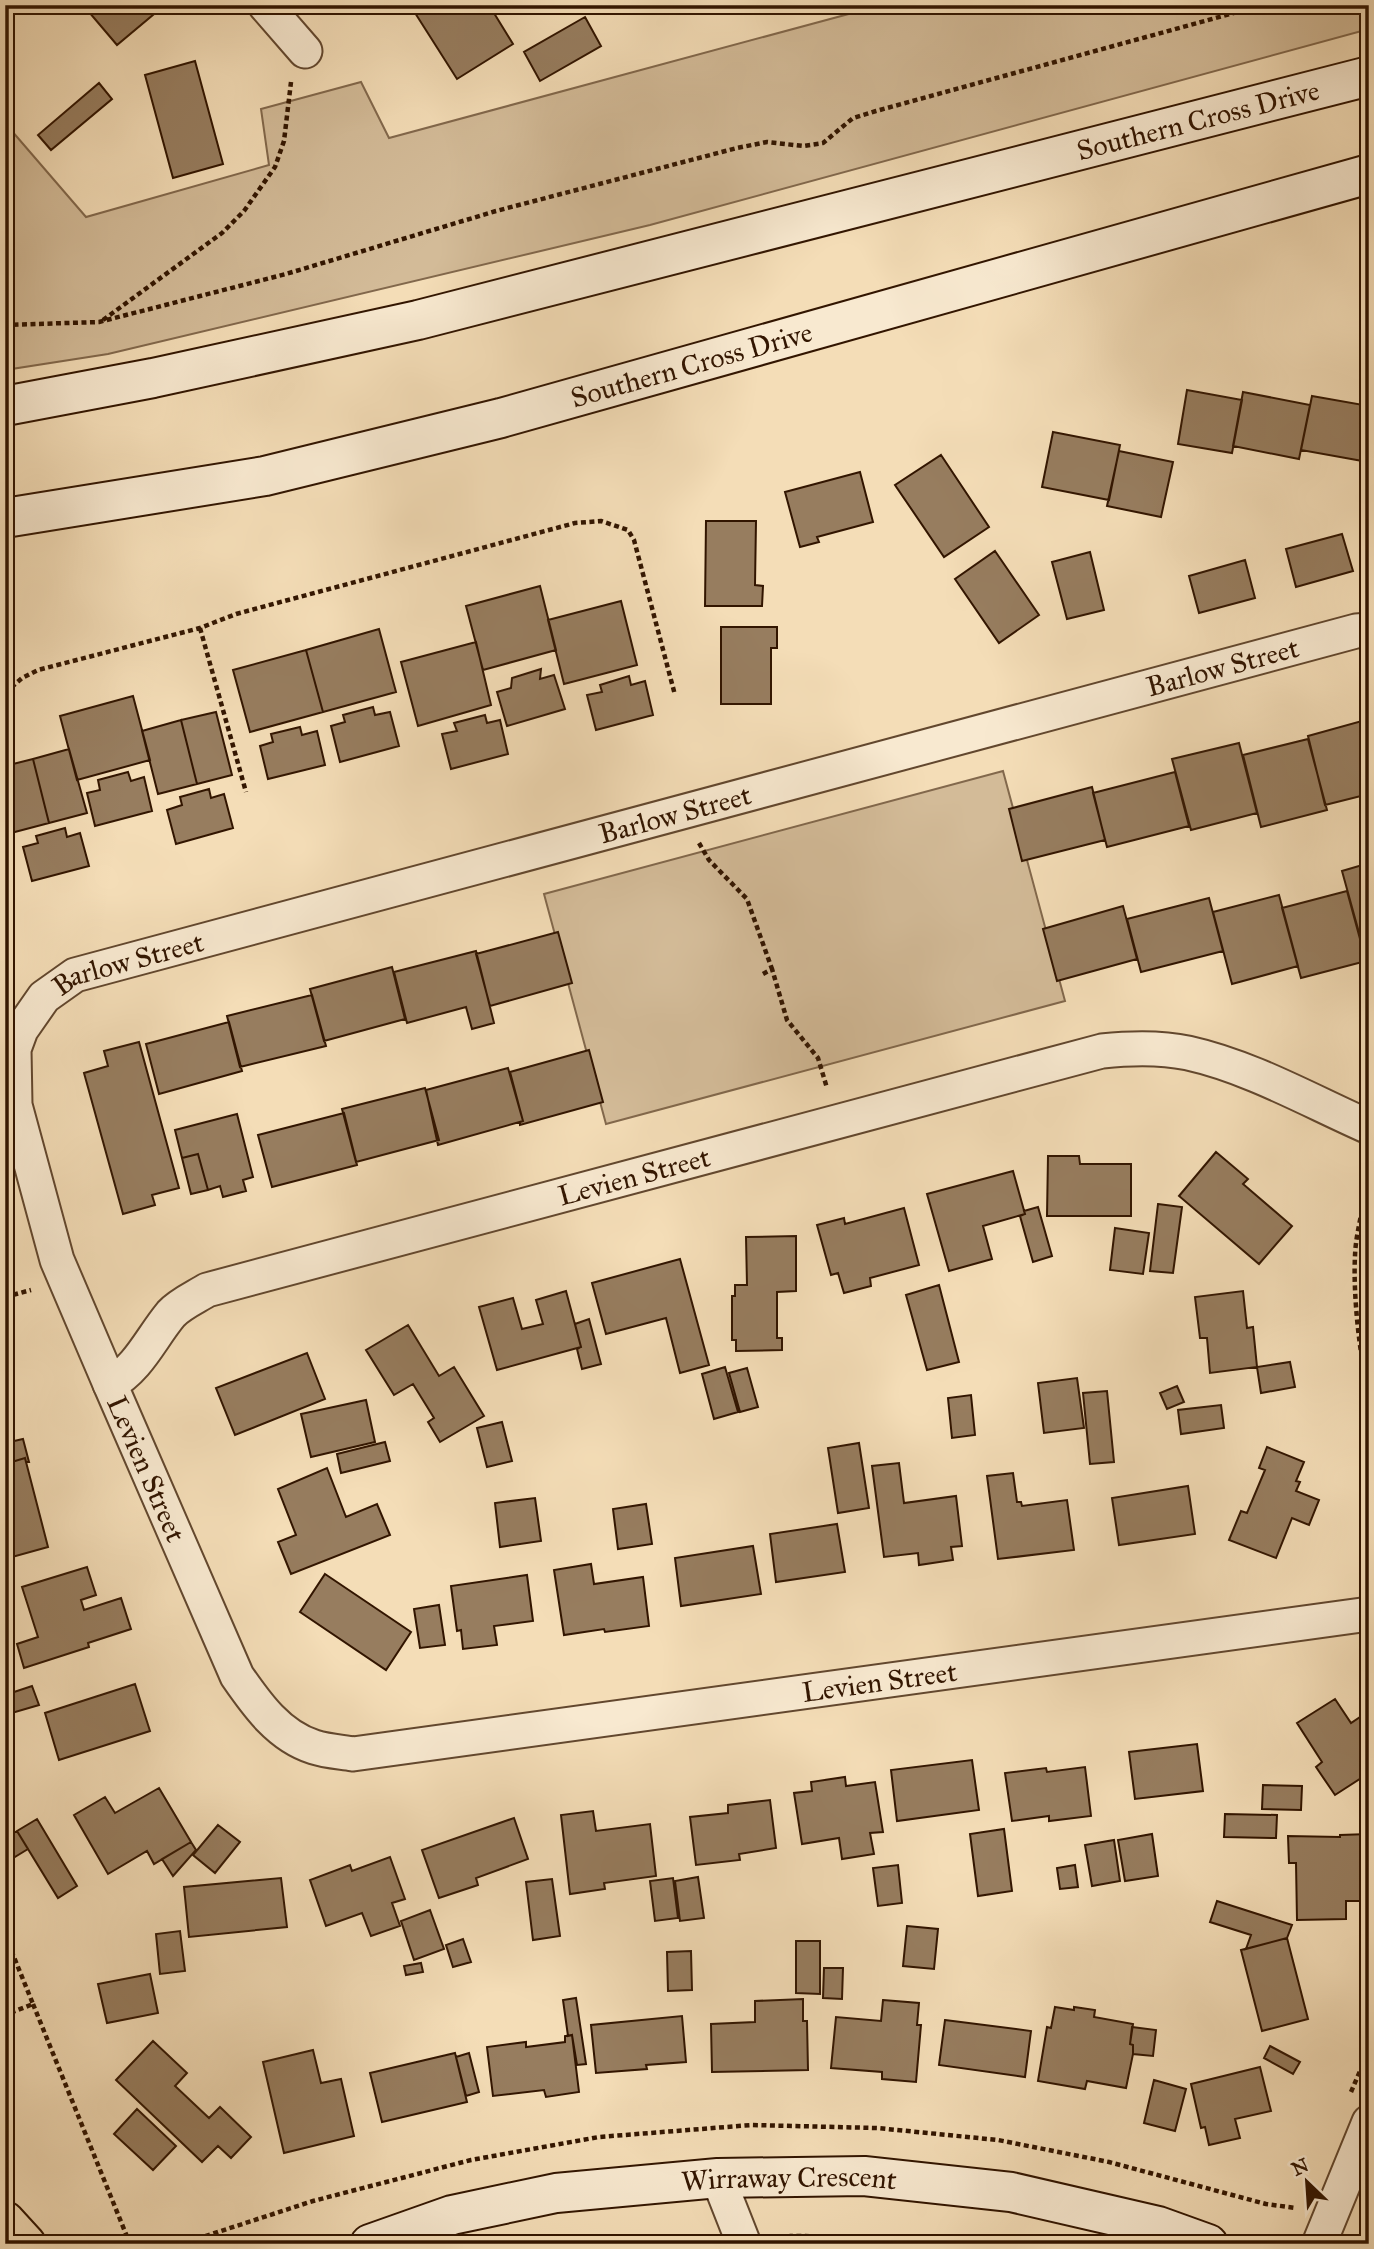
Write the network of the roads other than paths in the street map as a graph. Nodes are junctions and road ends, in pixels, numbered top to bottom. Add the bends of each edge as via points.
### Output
1 (265, 5) edge
2 (305, 51) road end
3 (1369, 76) edge
4 (1369, 174) edge
5 (5, 406) edge
6 (5, 518) edge
7 (1369, 630) edge
8 (10, 1048) edge
9 (1366, 1141) edge
10 (110, 1384) junction
11 (1369, 1614) edge
12 (1369, 2122) edge
13 (718, 2178) junction
14 (5, 2222) edge
15 (14, 2244) edge
16 (26, 2244) edge
17 (370, 2244) edge
18 (744, 2244) edge
19 (1208, 2244) edge
20 (1319, 2244) edge

1 - 2 street
3 - 5 main road, Southern Cross Drive via 418,320
4 - 6 main road, Southern Cross Drive via 501,418 265,476
7 - 8 street, Barlow Street via 75,975 44,997
8 - 10 street, Barlow Street via 15,1105 57,1260
9 - 10 street, Levien Street via 1245,1071 1187,1053 1130,1048 1102,1051 207,1290 173,1311 136,1363
10 - 11 street, Levien Street via 237,1676 263,1713 315,1748 353,1754
12 - 20 street
13 - 17 main road, Wirraway Crescent via 556,2193 452,2216
13 - 18 street
13 - 19 main road, Wirraway Crescent via 864,2176 1011,2192 1158,2226
14 - 15 main road
14 - 16 main road

